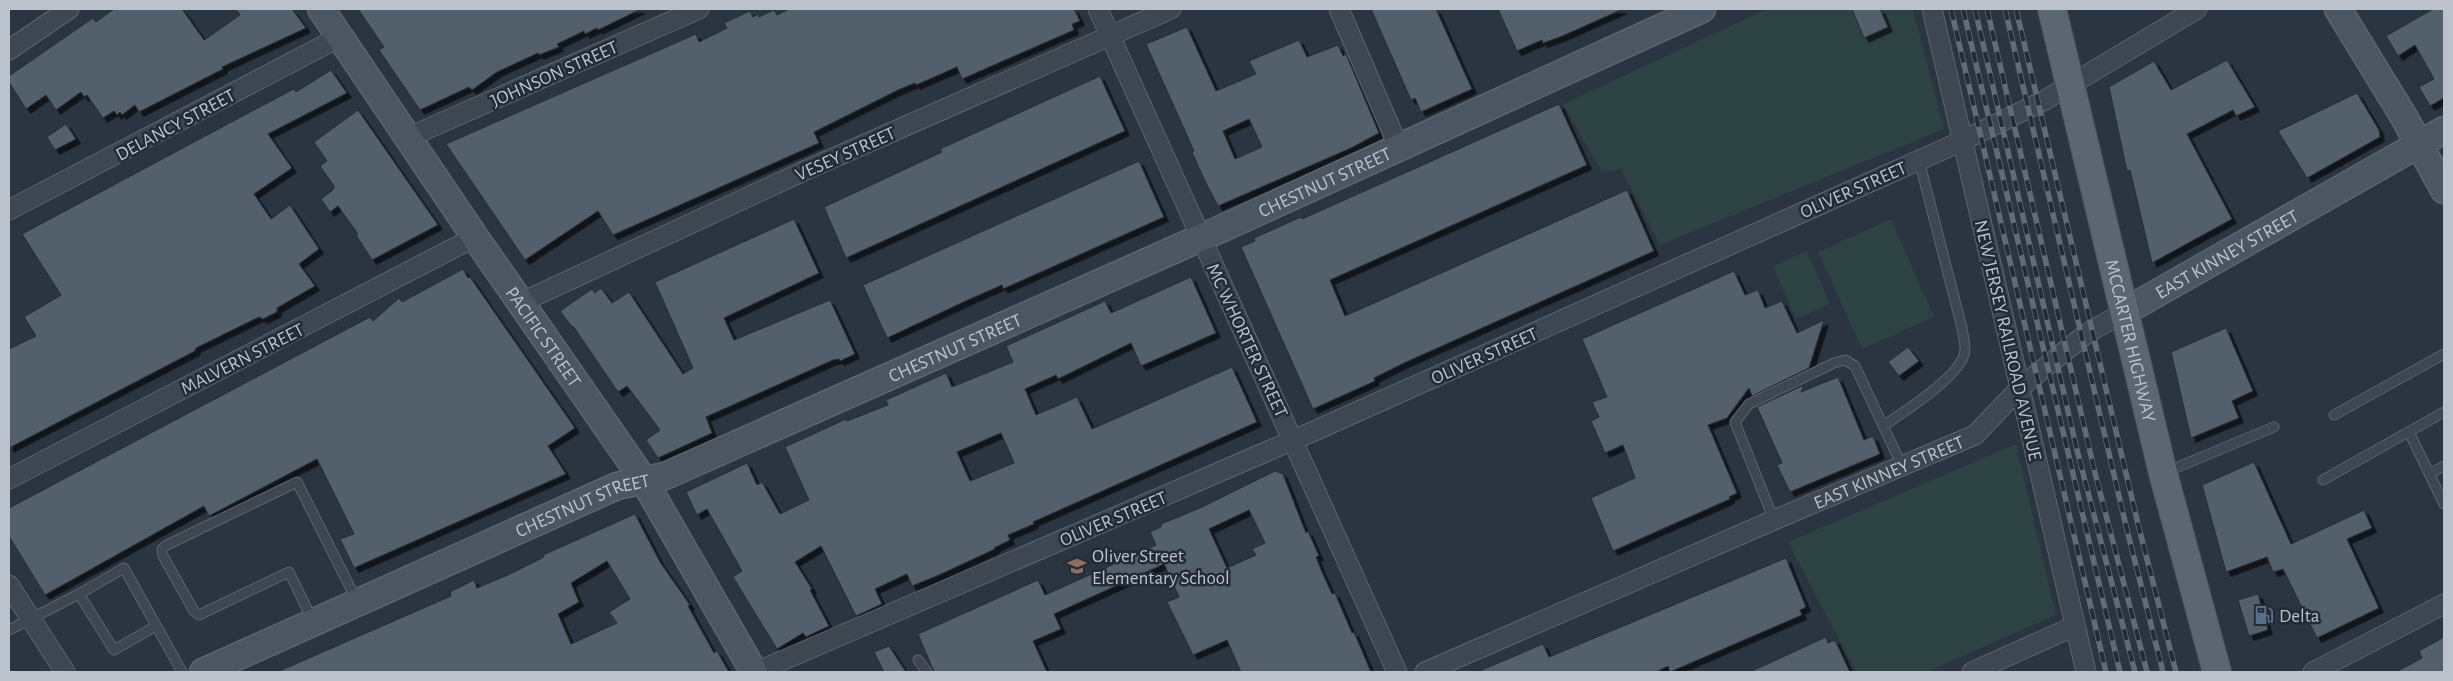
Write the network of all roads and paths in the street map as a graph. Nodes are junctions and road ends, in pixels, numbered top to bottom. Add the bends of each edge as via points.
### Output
1 (69, 9) edge
2 (321, 9) edge
3 (699, 9) edge
4 (1098, 9) edge
5 (1172, 9) edge
6 (1339, 9) edge
7 (1702, 9) edge
8 (1932, 9) edge
9 (2197, 9) edge
10 (2338, 9) edge
11 (2056, 10) edge
12 (1110, 36) junction
13 (340, 37) junction
14 (9, 50) edge
15 (2071, 85) junction
16 (2444, 130) edge
17 (409, 137) junction
18 (1962, 141) junction
19 (2419, 145) junction
20 (1399, 148) junction
21 (1919, 160) junction
22 (2444, 190) edge
23 (9, 210) edge
24 (475, 237) junction
25 (1201, 238) junction
26 (520, 302) junction
27 (2124, 312) junction
28 (2444, 354) edge
29 (2020, 386) junction
30 (2444, 412) edge
31 (2334, 415) dead end
32 (1883, 426) junction
33 (2274, 427) dead end
34 (2408, 432) junction
35 (1294, 440) junction
36 (1902, 466) junction
37 (2444, 466) edge
38 (2163, 473) junction
39 (2429, 474) junction
40 (9, 479) edge
41 (644, 479) junction
42 (2324, 480) dead end
43 (2444, 504) edge
44 (1774, 520) junction
45 (9, 585) edge
46 (79, 594) junction
47 (358, 603) junction
48 (2444, 604) edge
49 (30, 619) junction
50 (314, 623) junction
51 (156, 626) junction
52 (2075, 626) junction
53 (9, 630) edge
54 (918, 660) dead end
55 (65, 672) edge
56 (182, 672) edge
57 (203, 672) edge
58 (755, 672) edge
59 (926, 672) edge
60 (1397, 672) edge
61 (1424, 672) edge
62 (1972, 672) edge
63 (2086, 672) edge
64 (2217, 672) edge
65 (2313, 672) edge

1 - 14 street
2 - 13 street, PACIFIC STREET
3 - 17 street, JOHNSON STREET
4 - 12 street, MC WHORTER STREET
5 - 12 street, VESEY STREET
6 - 20 street
7 - 20 street, CHESTNUT STREET
8 - 18 street, NEW JERSEY RAILROAD AVENUE
9 - 15 street, OLIVER STREET
10 - 19 street
11 - 15 main road, MCCARTER HIGHWAY
12 - 25 street, MC WHORTER STREET
12 - 26 street, VESEY STREET via 806,170
13 - 17 street, PACIFIC STREET
13 - 23 street, DELANCY STREET
15 - 18 street, OLIVER STREET
15 - 27 main road, MCCARTER HIGHWAY
16 - 19 street, EAST KINNEY STREET
17 - 24 street, PACIFIC STREET
18 - 21 street, OLIVER STREET
18 - 29 street, NEW JERSEY RAILROAD AVENUE
19 - 22 street
19 - 27 street, EAST KINNEY STREET
20 - 25 street, CHESTNUT STREET
21 - 32 lane via 1962,328 1965,353 1960,364 1938,386
21 - 35 street, OLIVER STREET
24 - 26 street, PACIFIC STREET
24 - 40 street, MALVERN STREET
25 - 35 street, MC WHORTER STREET
25 - 41 street, CHESTNUT STREET via 665,476
26 - 41 street, PACIFIC STREET
27 - 29 street, EAST KINNEY STREET via 2086,334
27 - 38 main road, MCCARTER HIGHWAY
28 - 31 lane
29 - 36 street, EAST KINNEY STREET via 1975,436
29 - 52 street, NEW JERSEY RAILROAD AVENUE
30 - 34 lane
32 - 36 lane
32 - 44 lane via 1861,376 1855,366 1845,360 1749,404 1735,422
33 - 38 lane
34 - 39 lane
34 - 42 lane
35 - 58 street, OLIVER STREET
35 - 60 street, MC WHORTER STREET
36 - 44 street, EAST KINNEY STREET
37 - 39 lane
38 - 64 main road, MCCARTER HIGHWAY
39 - 43 lane
41 - 47 street, CHESTNUT STREET via 616,486
41 - 58 street, PACIFIC STREET
44 - 61 street, EAST KINNEY STREET
45 - 49 street
46 - 49 lane
46 - 51 lane via 114,650
46 - 51 lane via 124,568
47 - 50 street, CHESTNUT STREET
47 - 50 lane via 297,482 162,550 198,615 289,572
48 - 65 street
49 - 53 lane
49 - 55 street
50 - 57 street, CHESTNUT STREET
51 - 56 lane
52 - 62 street
52 - 63 street, NEW JERSEY RAILROAD AVENUE
54 - 59 lane

